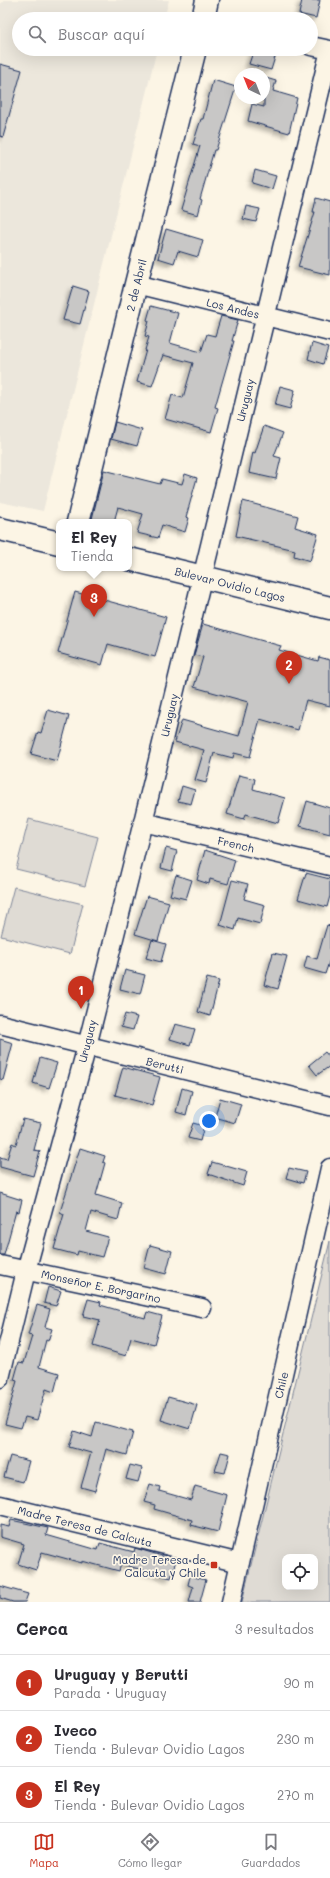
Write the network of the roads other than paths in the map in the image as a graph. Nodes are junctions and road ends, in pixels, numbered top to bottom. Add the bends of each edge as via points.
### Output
1 (318, 47) edge
2 (330, 50) edge
3 (193, 56) edge
4 (136, 284) junction
5 (265, 316) junction
6 (330, 332) edge
7 (79, 519) edge
8 (0, 530) edge
9 (56, 542) edge
10 (132, 560) edge
11 (202, 576) junction
12 (330, 608) edge
13 (143, 822) junction
14 (330, 866) edge
15 (0, 1024) edge
16 (86, 1046) junction
17 (330, 1106) edge
18 (330, 1168) edge
19 (0, 1265) edge
20 (26, 1271) junction
21 (202, 1308) dead end
22 (0, 1378) edge
23 (0, 1505) edge
24 (240, 1563) junction
25 (231, 1602) edge

1 - 2 street
2 - 5 street, Uruguay
3 - 4 main road, 2 de Abril
4 - 5 street, Los Andes
4 - 7 main road, 2 de Abril
5 - 6 street, Los Andes
5 - 11 street, Uruguay
8 - 9 main road
10 - 11 main road, Bulevar Ovidio Lagos
11 - 12 main road, Bulevar Ovidio Lagos
11 - 13 street, Uruguay
13 - 14 street, French
13 - 16 street, Uruguay
15 - 16 street, Berutti
16 - 17 street, Berutti
16 - 20 street, Uruguay
18 - 24 street, Chile
19 - 20 street, Monseñor E. Borgarino
20 - 21 street, Monseñor E. Borgarino
20 - 22 street, Uruguay
23 - 24 street, Madre Teresa de Calcuta
24 - 25 street, Chile

